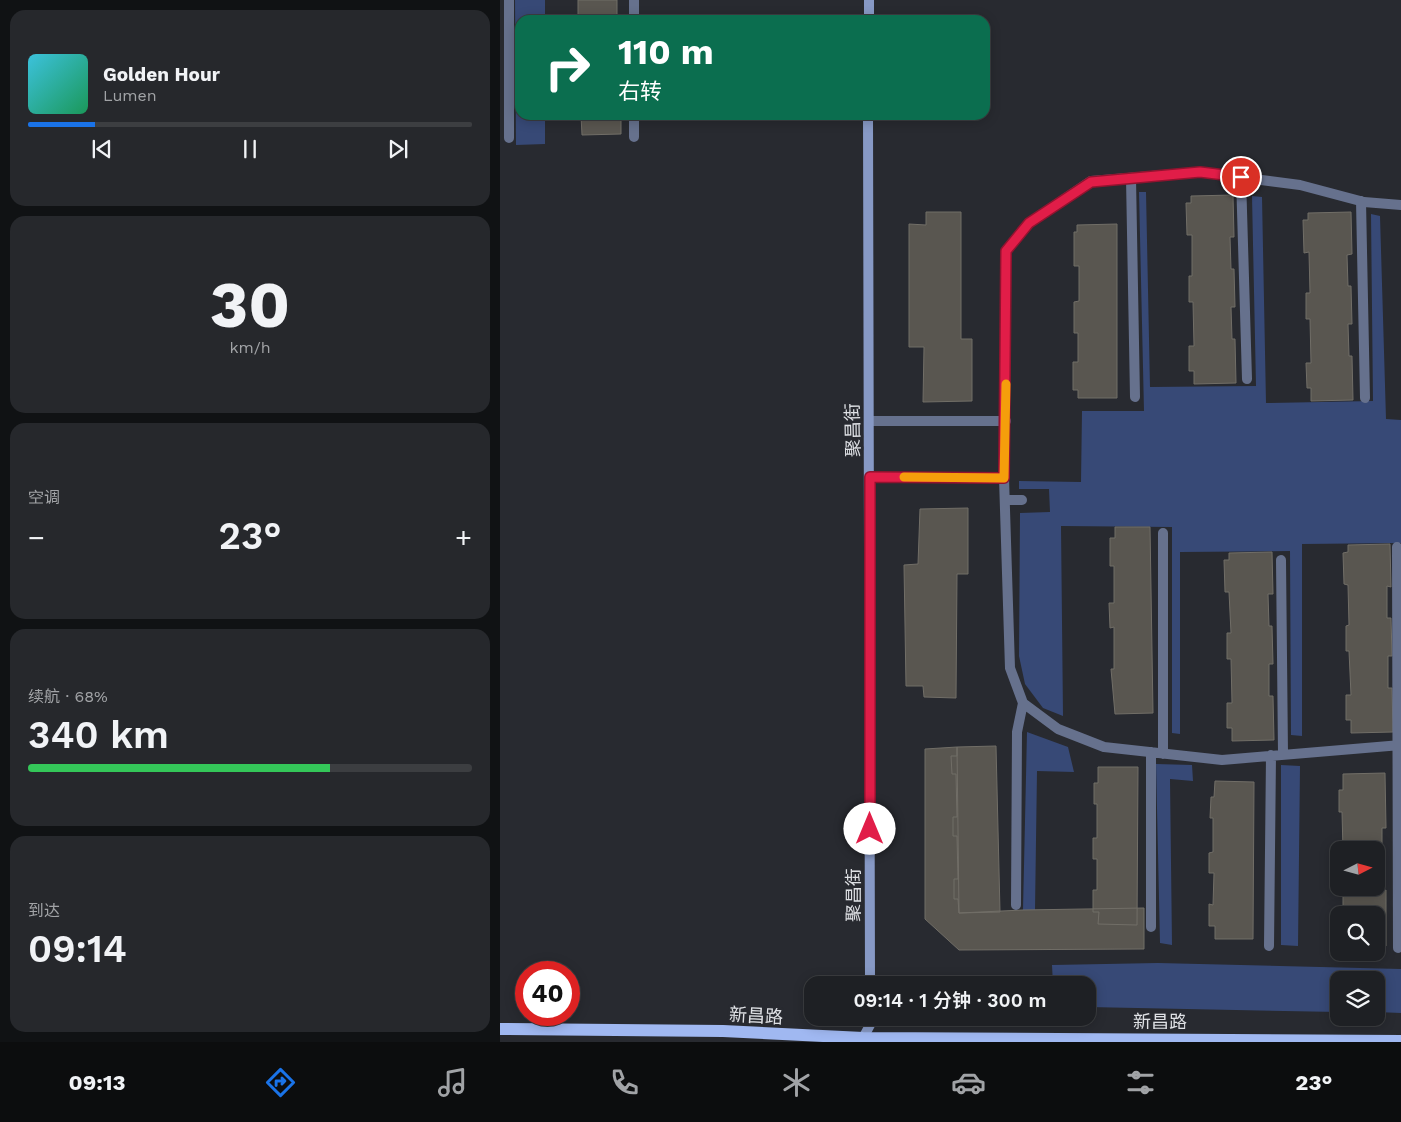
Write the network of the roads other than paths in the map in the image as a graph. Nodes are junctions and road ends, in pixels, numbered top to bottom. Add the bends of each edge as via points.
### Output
1 (509, 0) edge
2 (634, 0) edge
3 (869, 0) edge
4 (634, 15) edge
5 (869, 15) edge
6 (634, 120) edge
7 (868, 120) edge
8 (634, 137) dead end
9 (509, 138) dead end
10 (1241, 177) junction
11 (1131, 178) junction
12 (1361, 201) junction
13 (1401, 205) edge
14 (1247, 379) dead end
15 (1135, 397) dead end
16 (1365, 398) dead end
17 (869, 421) junction
18 (1006, 421) junction
19 (870, 477) junction
20 (1004, 478) junction
21 (1005, 500) junction
22 (1022, 500) dead end
23 (1163, 533) dead end
24 (1397, 548) dead end
25 (1281, 560) dead end
26 (1023, 703) junction
27 (1400, 745) edge
28 (1151, 752) junction
29 (1163, 754) junction
30 (1283, 754) junction
31 (1271, 755) junction
32 (1016, 905) dead end
33 (1151, 927) dead end
34 (1270, 946) dead end
35 (1398, 948) dead end
36 (870, 976) edge
37 (869, 1026) edge
38 (500, 1029) edge
39 (723, 1037) edge
40 (863, 1038) junction
41 (1401, 1041) edge

1 - 9 lane
2 - 4 lane
3 - 5 street
6 - 8 lane
7 - 17 street, 聚昌街
10 - 11 lane via 1200,172
10 - 12 lane via 1300,186
10 - 14 lane
11 - 15 lane
11 - 18 lane via 1091,182 1029,223 1006,251
12 - 13 lane
12 - 16 lane
17 - 18 lane
17 - 19 street, 聚昌街
18 - 20 lane
19 - 20 lane
19 - 36 street, 聚昌街
20 - 21 lane
21 - 22 lane
21 - 26 lane via 1010,668
23 - 29 lane
24 - 27 lane
25 - 30 lane
26 - 28 lane via 1058,729 1104,747
26 - 32 lane via 1017,732
27 - 30 lane
27 - 35 lane
28 - 29 lane
28 - 33 lane
29 - 31 lane via 1222,760
30 - 31 lane
31 - 34 lane
37 - 40 street
38 - 39 main road, 新昌路
39 - 40 main road, 新昌路
40 - 41 main road, 新昌路

